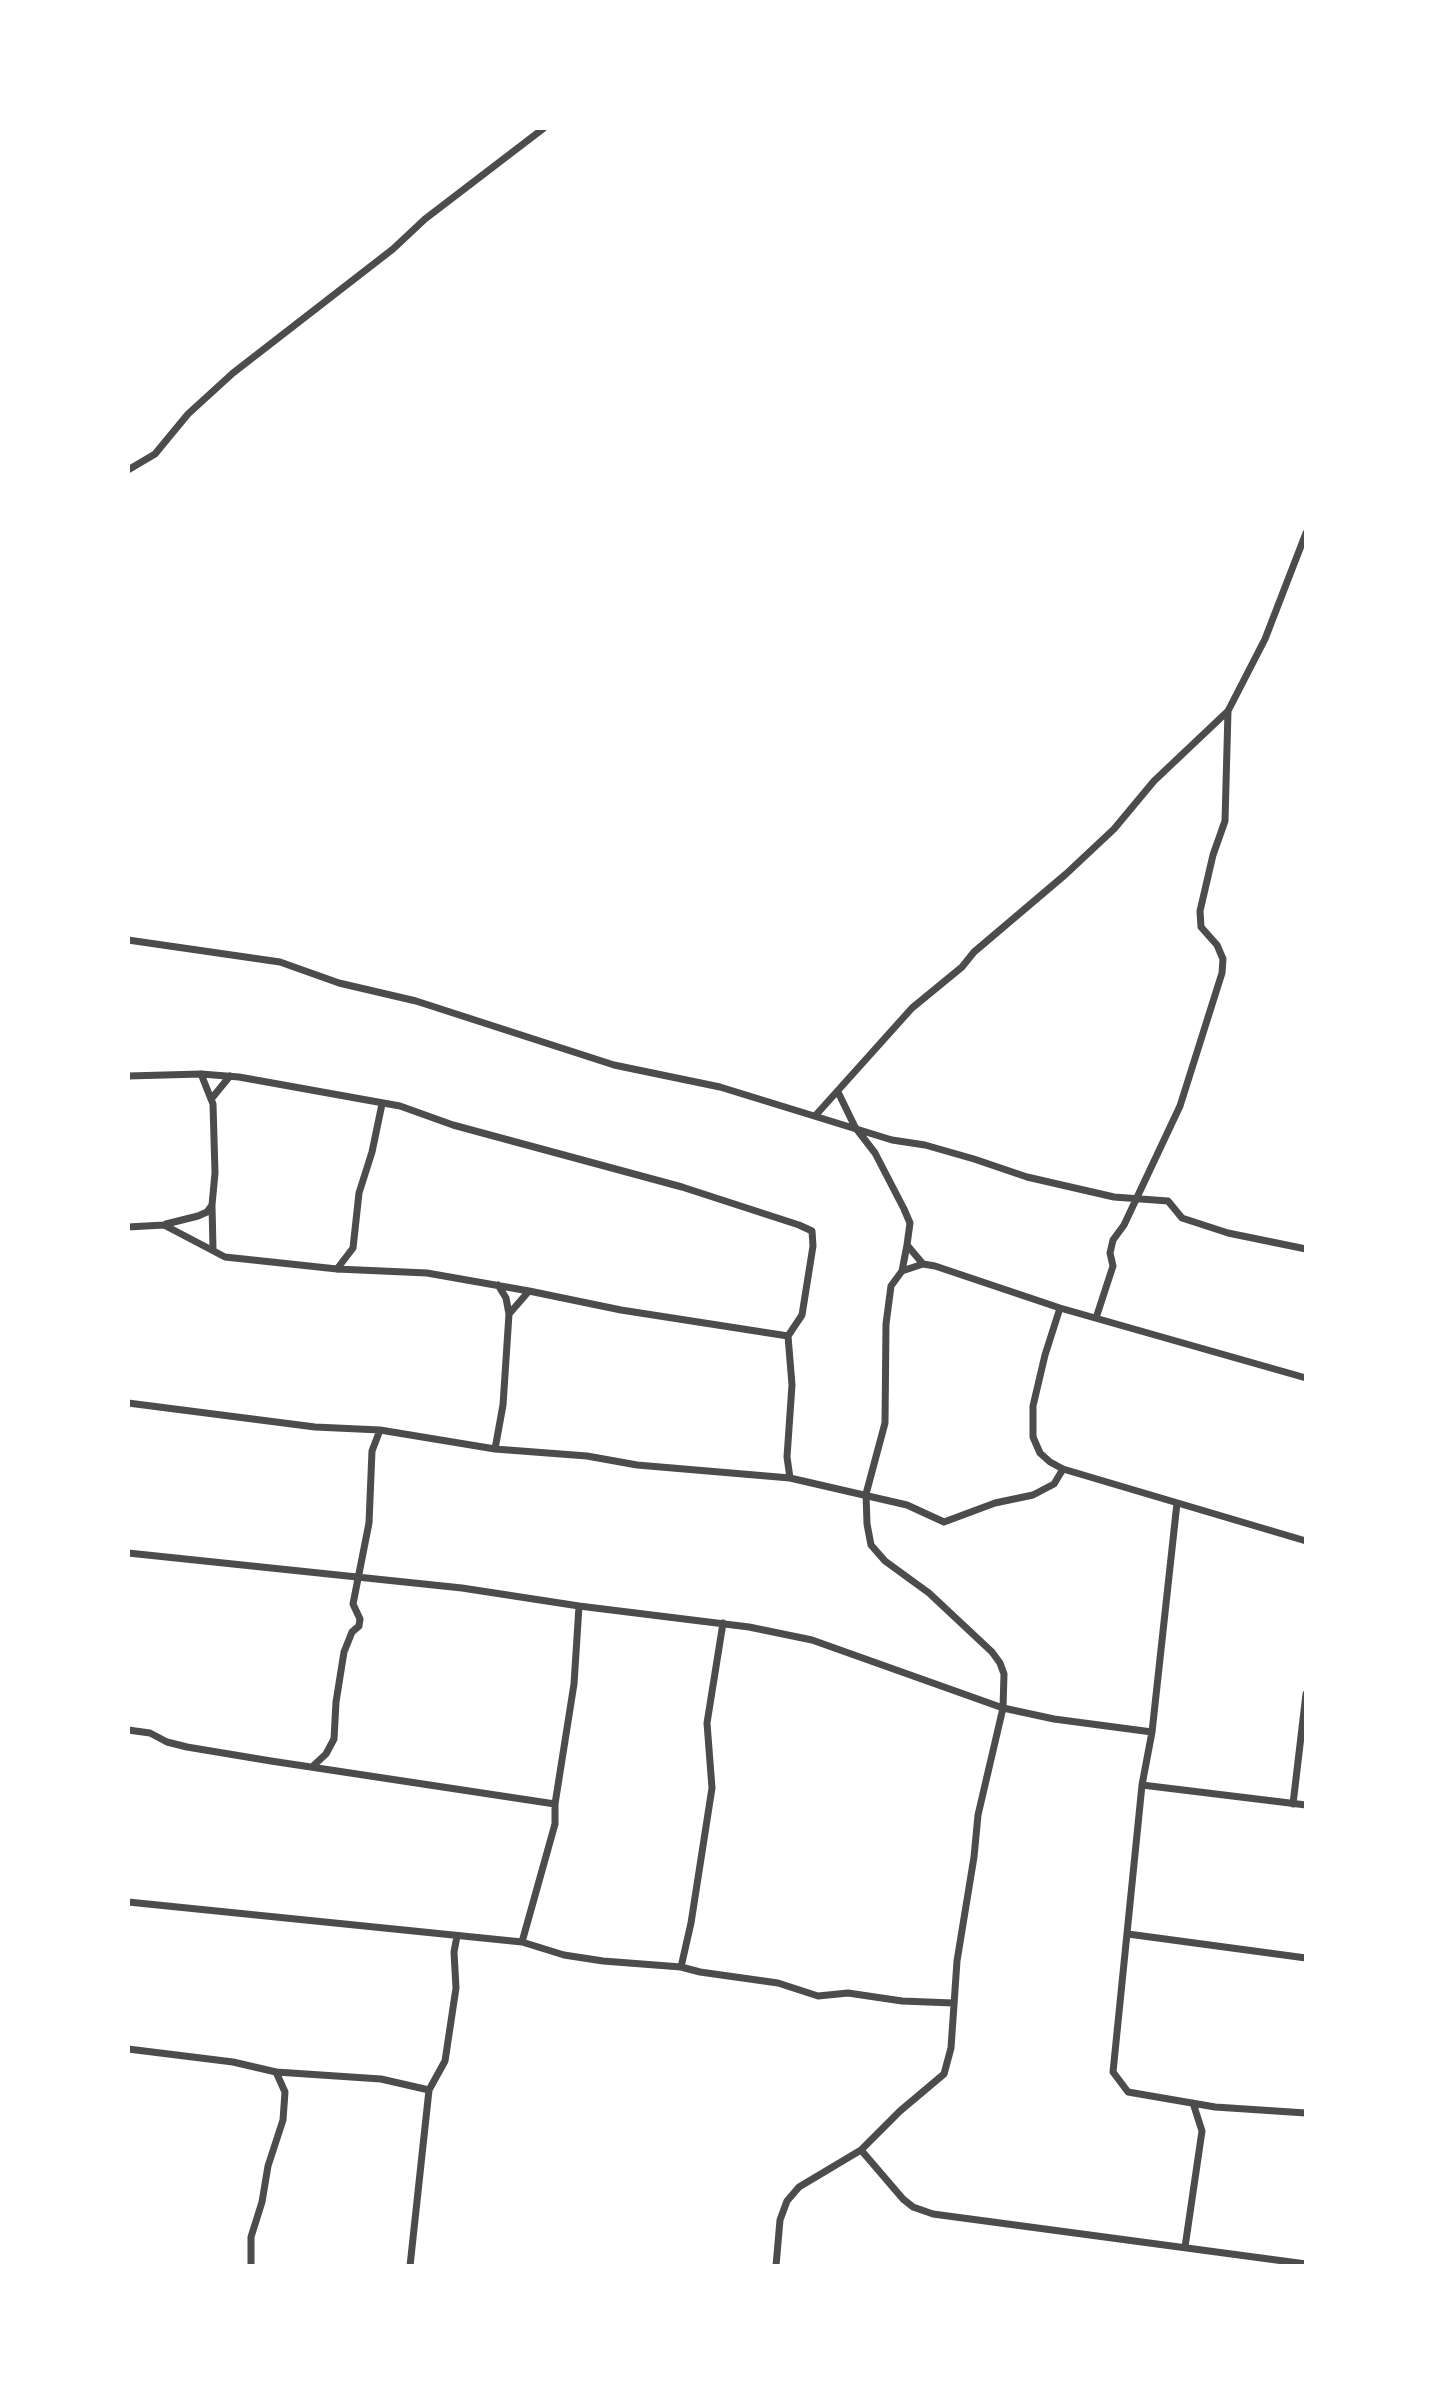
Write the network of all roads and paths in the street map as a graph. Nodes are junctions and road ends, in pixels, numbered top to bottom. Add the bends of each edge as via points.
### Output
1 (544, 128) edge
2 (128, 470) edge
3 (1306, 533) edge
4 (1228, 711) junction
5 (128, 940) edge
6 (201, 1074) junction
7 (128, 1076) edge
8 (230, 1076) junction
9 (838, 1092) junction
10 (212, 1098) junction
11 (382, 1104) junction
12 (815, 1116) junction
13 (855, 1127) junction
14 (1136, 1200) junction
15 (212, 1205) junction
16 (164, 1225) junction
17 (128, 1227) edge
18 (907, 1245) junction
19 (213, 1249) junction
20 (1306, 1249) edge
21 (923, 1264) junction
22 (337, 1269) junction
23 (902, 1271) junction
24 (498, 1285) junction
25 (529, 1291) junction
26 (1060, 1308) junction
27 (509, 1314) junction
28 (1096, 1318) junction
29 (788, 1336) junction
30 (1306, 1378) edge
31 (128, 1403) edge
32 (380, 1430) junction
33 (495, 1449) junction
34 (1063, 1469) junction
35 (790, 1478) junction
36 (866, 1494) junction
37 (1177, 1503) junction
38 (1306, 1541) edge
39 (128, 1553) edge
40 (356, 1579) junction
41 (579, 1606) junction
42 (723, 1623) junction
43 (1306, 1694) edge
44 (1003, 1708) junction
45 (128, 1730) edge
46 (1152, 1732) junction
47 (313, 1766) junction
48 (1142, 1785) junction
49 (555, 1804) junction
50 (1293, 1804) junction
51 (1306, 1805) edge
52 (128, 1902) edge
53 (1128, 1934) junction
54 (457, 1936) junction
55 (522, 1942) junction
56 (1306, 1958) edge
57 (681, 1967) junction
58 (953, 2003) junction
59 (128, 2049) edge
60 (276, 2072) junction
61 (429, 2090) junction
62 (1193, 2103) junction
63 (1306, 2113) edge
64 (861, 2150) junction
65 (1185, 2247) junction
66 (1306, 2264) edge
67 (251, 2266) edge
68 (410, 2266) edge
69 (776, 2266) edge

1 - 2 street via 233,373 155,454
3 - 4 street via 1265,639
4 - 9 street via 1154,781 1114,829 912,1008
4 - 14 street via 1225,821 1200,911 1201,927 1223,959 1222,973 1180,1106
5 - 12 street via 280,962 614,1065 720,1087
6 - 7 street
6 - 8 street
6 - 10 street
8 - 10 street
8 - 11 street
9 - 12 street
9 - 13 street
10 - 15 street
11 - 22 street via 359,1193 353,1248
11 - 29 street via 693,1191 812,1231 802,1315
12 - 13 street
13 - 14 street via 1027,1177
13 - 18 street via 904,1209 910,1223
14 - 20 street via 1168,1201 1182,1218
14 - 28 street via 1113,1240 1113,1266
15 - 16 street via 198,1216
15 - 19 street
16 - 17 street
16 - 19 street
18 - 21 street
18 - 23 street
19 - 22 street via 225,1257
21 - 23 street
21 - 26 street
22 - 24 street via 427,1273
23 - 36 street via 891,1286 885,1423
24 - 25 street
24 - 27 street
25 - 27 street
25 - 29 street
26 - 28 street
26 - 34 street via 1033,1406 1033,1437 1040,1453
27 - 33 street
28 - 30 street
29 - 35 street
31 - 32 street
32 - 33 street
32 - 40 street via 372,1451 369,1523
33 - 35 street
34 - 36 street via 1054,1484 1033,1495 944,1522
34 - 37 street
35 - 36 street
36 - 44 street via 871,1545 992,1652 1004,1674
37 - 38 street
37 - 46 street
39 - 40 street
40 - 41 street
40 - 47 street via 353,1604 360,1619 344,1652 334,1739
41 - 42 street
41 - 49 street via 574,1684
42 - 44 street via 812,1640
42 - 57 street via 707,1723 712,1788
43 - 50 street
44 - 46 street
44 - 58 street via 978,1815
45 - 47 street via 187,1747
46 - 48 street
47 - 49 street
48 - 50 street
48 - 53 street
49 - 55 street via 555,1824
50 - 51 street
52 - 54 street
53 - 56 street
53 - 62 street via 1115,2078 1128,2092
54 - 55 street
54 - 61 street via 445,2061
55 - 57 street via 564,1955
57 - 58 street via 778,1983 818,1996 848,1993
58 - 64 street via 944,2074
59 - 60 street
60 - 61 street via 381,2079
60 - 67 street via 285,2092 283,2120 251,2237
61 - 68 street
62 - 63 street
62 - 65 street via 1202,2131
64 - 65 street via 903,2199 933,2214
64 - 69 street via 799,2187 787,2201
65 - 66 street

